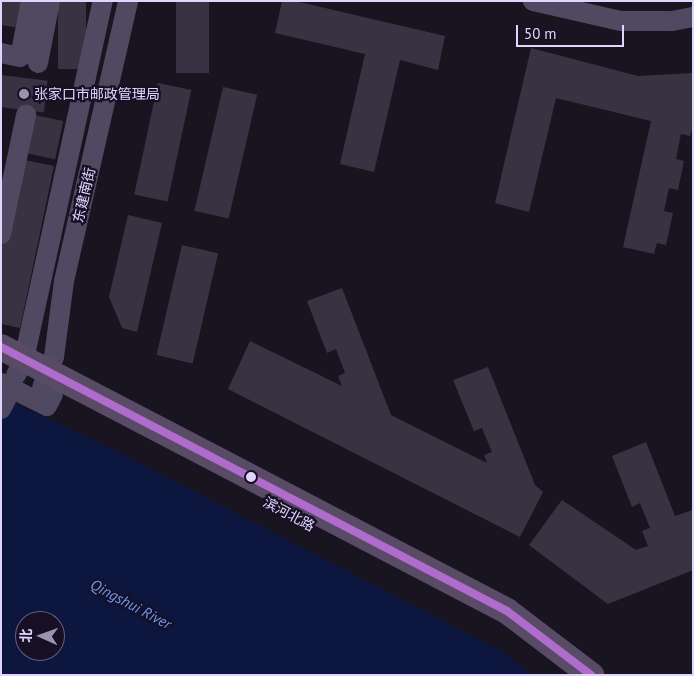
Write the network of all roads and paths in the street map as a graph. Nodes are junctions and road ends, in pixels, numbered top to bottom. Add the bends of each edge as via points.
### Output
1 (31, 1) edge
2 (50, 1) edge
3 (103, 1) edge
4 (128, 1) edge
5 (533, 1) edge
6 (693, 17) edge
7 (1, 53) edge
8 (38, 63) dead end
9 (26, 115) dead end
10 (1, 234) edge
11 (1, 347) edge
12 (11, 374) edge
13 (48, 390) junction
14 (1, 409) edge
15 (569, 675) edge
16 (590, 675) edge

1 - 7 street via 20,57
2 - 8 street
3 - 12 street, 东建南街
4 - 13 street, 东建南街 via 64,281
5 - 6 street via 621,21 672,21
9 - 10 street
11 - 12 main road, 滨河北路
12 - 13 main road, 滨河北路
12 - 14 street, 东建南街
13 - 15 main road, 滨河北路 via 511,632
13 - 16 main road, 滨河北路 via 507,611

